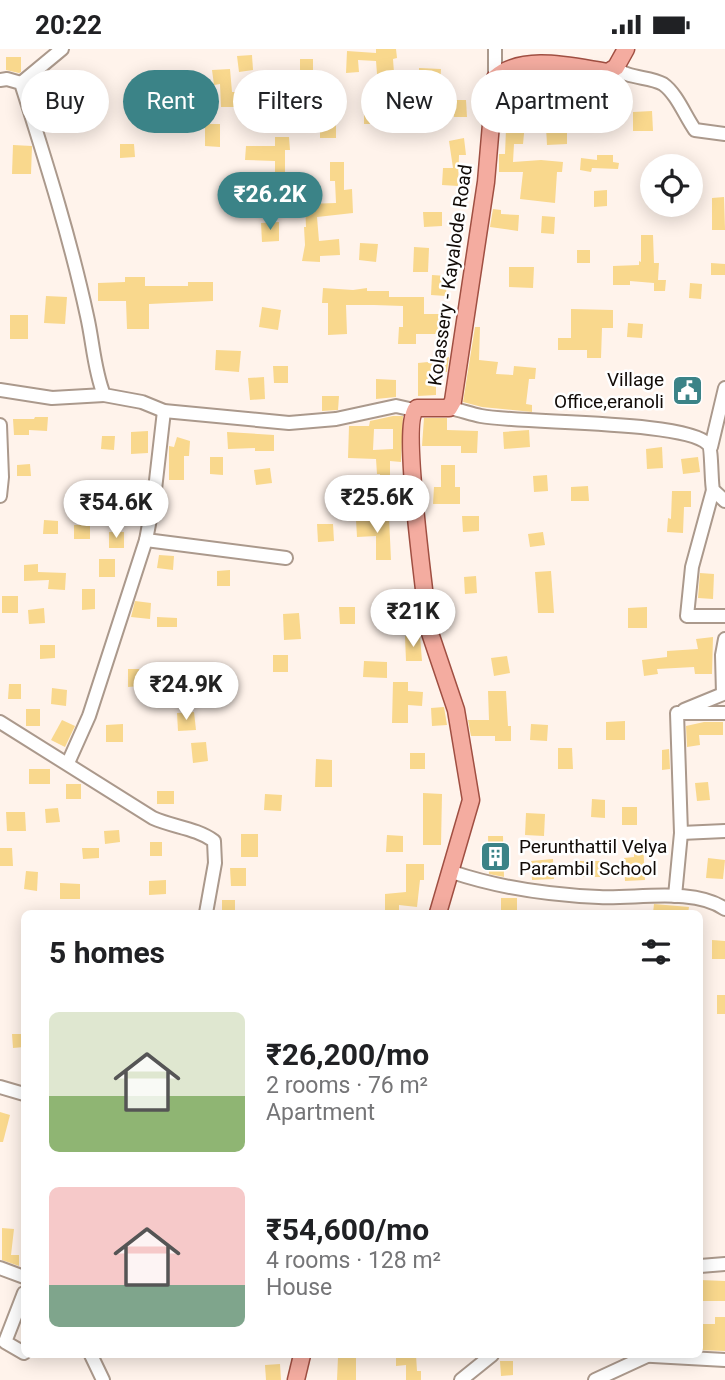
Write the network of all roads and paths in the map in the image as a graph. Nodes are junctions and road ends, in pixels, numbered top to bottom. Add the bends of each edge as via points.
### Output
1 (62, 49) edge
2 (495, 49) edge
3 (626, 49) edge
4 (616, 67) junction
5 (495, 70) edge
6 (507, 70) edge
7 (588, 70) edge
8 (611, 70) edge
9 (0, 80) edge
10 (20, 83) junction
11 (490, 133) edge
12 (725, 134) edge
13 (725, 388) edge
14 (0, 390) edge
15 (104, 395) junction
16 (450, 408) junction
17 (414, 409) junction
18 (164, 411) junction
19 (0, 425) edge
20 (711, 447) junction
21 (713, 490) junction
22 (0, 496) edge
23 (725, 501) edge
24 (146, 541) junction
25 (286, 558) dead end
26 (725, 616) edge
27 (725, 639) edge
28 (677, 713) junction
29 (725, 713) edge
30 (0, 722) edge
31 (68, 763) junction
32 (725, 831) edge
33 (681, 832) junction
34 (452, 872) junction
35 (675, 896) junction
36 (725, 909) edge
37 (207, 910) edge
38 (439, 910) edge
39 (0, 1087) edge
40 (21, 1093) edge
41 (725, 1264) edge
42 (703, 1266) edge
43 (0, 1268) edge
44 (21, 1276) edge
45 (21, 1301) edge
46 (21, 1351) edge
47 (92, 1358) edge
48 (301, 1358) edge
49 (488, 1358) edge
50 (635, 1358) edge
51 (702, 1358) edge
52 (725, 1360) edge
53 (103, 1380) edge
54 (296, 1380) edge
55 (461, 1380) edge
56 (595, 1380) edge

1 - 10 street
2 - 5 street
3 - 4 main road
4 - 8 main road
4 - 12 street via 666,86 695,130
6 - 7 main road via 530,64
9 - 10 street
10 - 15 street via 88,316
11 - 16 main road, Kolassery - Kayalode Road
13 - 20 street
14 - 15 street via 52,398
15 - 18 street
16 - 17 main road, Kolassery - Kayalode Road
16 - 20 street via 481,416 655,428 700,439
17 - 18 street via 381,407 336,419 289,423
17 - 34 main road, Kolassery - Kayalode Road via 411,465 427,618 456,710 471,800
18 - 24 street
19 - 22 street
20 - 21 street
21 - 23 street
21 - 26 street via 692,567 687,616
24 - 25 street
24 - 31 street via 89,716
27 - 28 street via 723,694
28 - 29 street
28 - 33 street
30 - 31 street
31 - 37 street via 153,818 214,841
32 - 33 street
33 - 35 street
34 - 35 street via 528,891 601,897
34 - 38 main road, Kolassery - Kayalode Road
35 - 36 street via 716,903
39 - 40 street
41 - 42 street
43 - 44 street
45 - 46 street via 5,1342
47 - 53 street
48 - 54 main road
49 - 55 street
50 - 56 street
51 - 52 street

